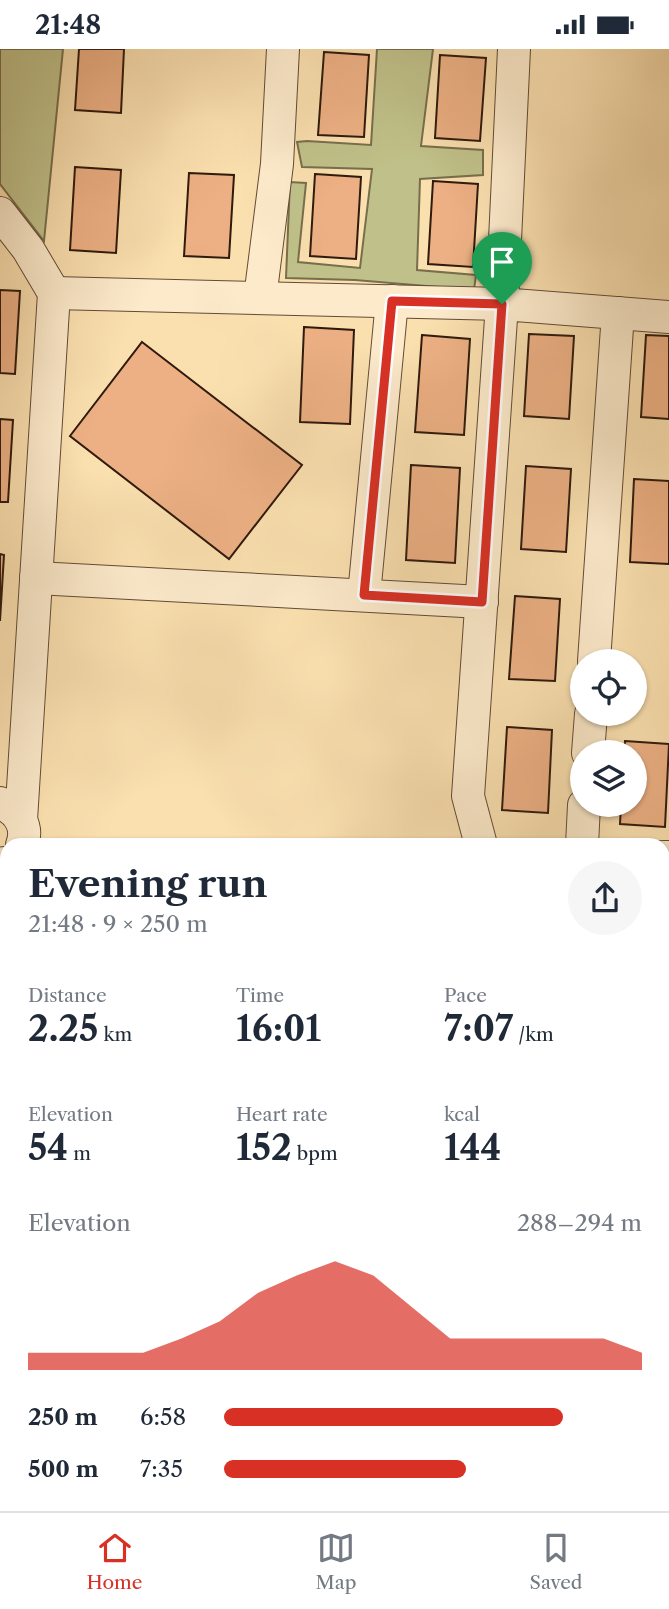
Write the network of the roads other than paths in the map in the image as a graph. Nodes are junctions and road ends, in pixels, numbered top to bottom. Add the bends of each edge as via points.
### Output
1 (283, 49) edge
2 (514, 49) edge
3 (0, 213) edge
4 (54, 293) junction
5 (260, 298) junction
6 (392, 301) junction
7 (502, 304) junction
8 (618, 313) junction
9 (669, 317) edge
10 (36, 577) junction
11 (364, 595) junction
12 (482, 602) junction
13 (595, 649) edge
14 (469, 795) junction
15 (583, 817) edge
16 (10, 838) edge
17 (466, 838) edge
18 (479, 838) edge
19 (582, 838) edge

1 - 5 lane via 277,164
2 - 7 lane
3 - 4 lane
4 - 5 lane
4 - 10 lane
5 - 6 lane
6 - 7 lane
6 - 11 lane
7 - 8 lane
7 - 12 lane
8 - 9 lane
8 - 13 lane
10 - 11 lane
10 - 16 lane
11 - 12 lane
12 - 14 lane
14 - 17 lane
14 - 18 lane
15 - 19 lane

